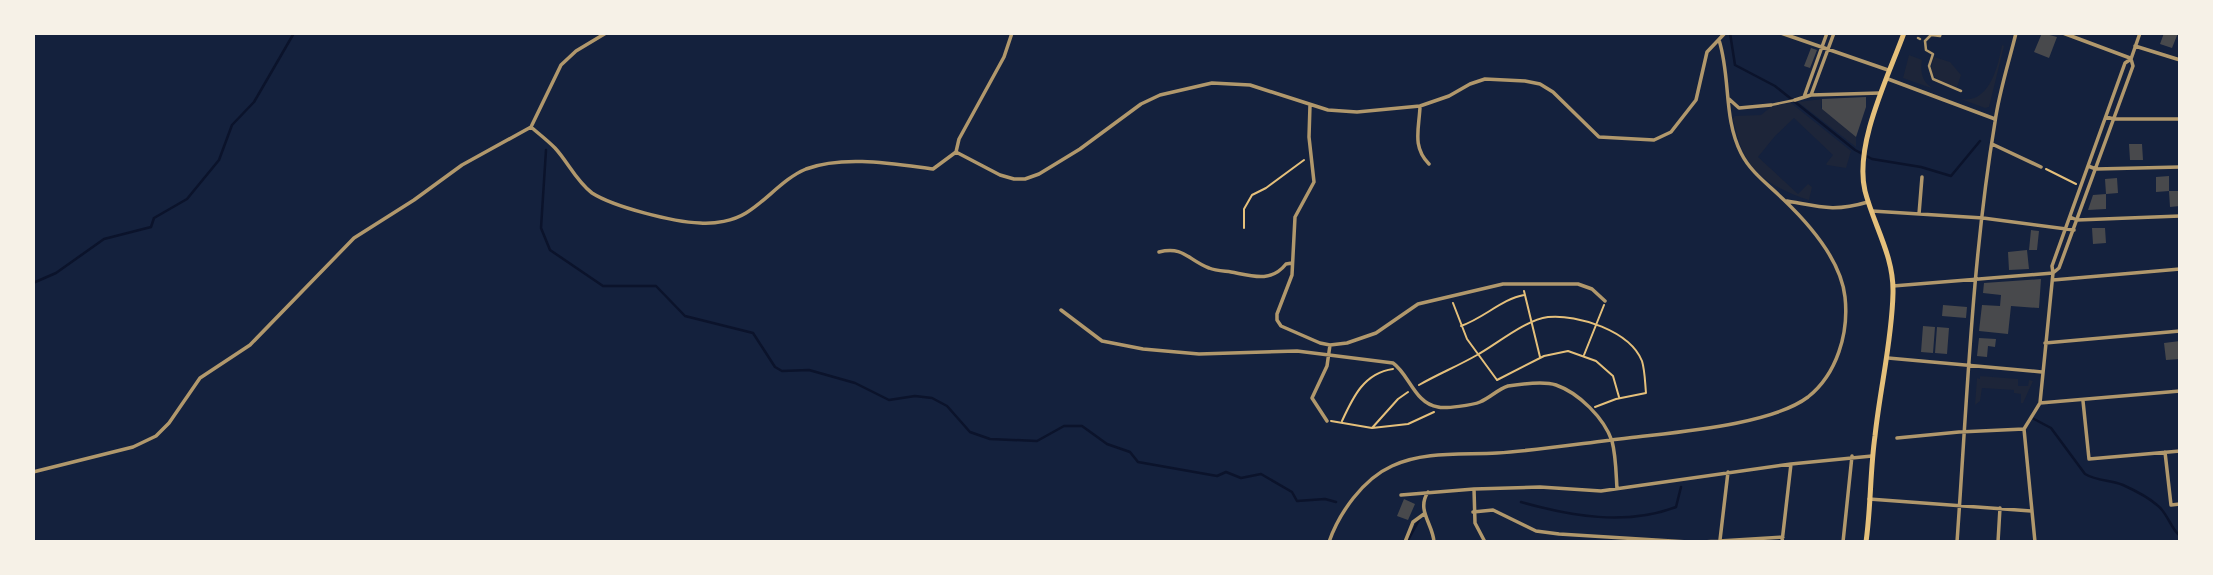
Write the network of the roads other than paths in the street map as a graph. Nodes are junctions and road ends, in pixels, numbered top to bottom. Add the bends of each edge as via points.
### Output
1 (606, 33) edge
2 (1012, 33) edge
3 (1725, 33) edge
4 (1781, 33) edge
5 (1827, 33) edge
6 (1834, 33) edge
7 (1904, 33) edge
8 (1941, 33) edge
9 (2016, 33) edge
10 (2063, 33) edge
11 (2140, 33) edge
12 (1718, 40) junction
13 (2136, 46) junction
14 (1822, 47) junction
15 (1828, 49) junction
16 (2131, 59) junction
17 (2180, 60) edge
18 (1891, 71) junction
19 (1888, 79) junction
20 (1962, 91) dead end
21 (1882, 93) junction
22 (1811, 96) junction
23 (1804, 97) junction
24 (1729, 99) junction
25 (1795, 100) joint
26 (1310, 105) junction
27 (1420, 106) junction
28 (1771, 106) joint
29 (2106, 117) junction
30 (1995, 119) junction
31 (2113, 119) junction
32 (2180, 119) edge
33 (531, 127) junction
34 (1992, 144) junction
35 (956, 152) junction
36 (1429, 163) dead end
37 (2088, 166) junction
38 (2041, 167) road end
39 (2180, 167) edge
40 (2096, 169) junction
41 (1922, 177) dead end
42 (1785, 200) junction
43 (1869, 202) junction
44 (1872, 211) junction
45 (1919, 214) junction
46 (2180, 216) edge
47 (2070, 217) junction
48 (1983, 218) junction
49 (2077, 220) junction
50 (2065, 229) junction
51 (2074, 230) junction
52 (1159, 253) dead end
53 (1292, 264) junction
54 (2180, 269) edge
55 (2053, 273) junction
56 (1976, 278) junction
57 (2052, 280) junction
58 (1893, 286) junction
59 (1605, 301) road end
60 (1061, 310) dead end
61 (2180, 331) edge
62 (2045, 343) junction
63 (1330, 345) junction
64 (1329, 355) junction
65 (1886, 358) junction
66 (1970, 365) junction
67 (2042, 372) junction
68 (2180, 391) edge
69 (2083, 401) junction
70 (2040, 403) junction
71 (1327, 421) road end
72 (2024, 429) junction
73 (1965, 432) junction
74 (1897, 438) dead end
75 (1611, 440) junction
76 (2180, 451) edge
77 (2165, 452) junction
78 (1852, 456) junction
79 (1872, 456) junction
80 (1791, 464) junction
81 (33, 472) edge
82 (1728, 472) junction
83 (1474, 489) junction
84 (1617, 489) junction
85 (1428, 492) junction
86 (1401, 495) dead end
87 (1869, 499) junction
88 (2180, 504) edge
89 (1960, 505) junction
90 (2000, 508) junction
91 (2031, 511) junction
92 (1473, 512) junction
93 (1424, 514) junction
94 (1783, 539) edge
95 (1720, 540) edge
96 (1329, 542) edge
97 (1405, 542) edge
98 (1434, 542) edge
99 (1485, 542) edge
100 (1688, 542) edge
101 (1703, 542) edge
102 (1843, 542) edge
103 (1866, 542) edge
104 (1957, 542) edge
105 (1998, 542) edge
106 (2035, 542) edge

1 - 33 street via 561,65
2 - 35 street
3 - 12 street
4 - 14 street
5 - 14 street
6 - 15 street
7 - 18 main road
8 - 20 street via 1921,40 1933,54 1929,66 1933,79
9 - 30 street
10 - 16 street
11 - 13 street
12 - 24 street
12 - 27 street via 1707,52 1696,100 1671,132 1654,139 1600,137 1553,92 1525,81 1485,79
13 - 16 street
13 - 17 street
14 - 15 street
14 - 23 street
15 - 18 street
15 - 22 street
16 - 29 street via 2125,63
16 - 31 street via 2133,66
18 - 19 main road
19 - 21 main road
19 - 30 street
21 - 22 street
21 - 43 main road via 1863,159
22 - 23 street
23 - 25 street
24 - 28 street via 1739,107
24 - 42 street via 1730,127 1742,156
25 - 28 street
26 - 27 street via 1357,112
26 - 35 street via 1250,85 1212,83 1180,89 1141,104 1080,149 1025,179 1000,175
26 - 53 street via 1314,182 1295,217
27 - 36 street via 1419,154
29 - 31 street
29 - 37 street
30 - 34 street
31 - 32 street
31 - 40 street
33 - 35 street via 599,197 658,216 700,223 738,218 805,169 883,162 933,169
33 - 81 street via 462,165 354,238 250,345 200,378 156,436 133,447
34 - 38 street
34 - 48 street
37 - 40 street
37 - 47 street
39 - 40 street
40 - 49 street
41 - 45 street
42 - 43 street via 1845,209
42 - 75 street via 1828,253 1842,286 1846,316 1839,354 1818,388 1774,415
43 - 44 main road
44 - 45 street
44 - 58 main road
45 - 48 street
46 - 49 street
47 - 49 street
47 - 50 street
48 - 50 street
48 - 56 street
49 - 51 street
50 - 51 street
50 - 55 street
51 - 55 street
52 - 53 street via 1180,251 1211,269 1256,278
53 - 63 street via 1278,323
54 - 57 street
55 - 56 street
55 - 57 street
56 - 58 street
56 - 66 street
57 - 62 street
58 - 65 main road
59 - 63 street via 1578,284 1503,284 1418,304 1376,332
60 - 64 street via 1102,341 1143,349
61 - 62 street
62 - 67 street
63 - 64 street
64 - 71 street via 1312,398
64 - 75 street via 1393,363 1413,389 1438,407 1477,404 1507,387 1557,385 1591,409
65 - 66 street
65 - 79 main road
66 - 67 street
66 - 73 street
67 - 70 street
68 - 69 street
69 - 70 street
69 - 77 street via 2089,459
70 - 72 street
72 - 73 street
72 - 91 street
73 - 74 street
73 - 89 street
75 - 84 street
75 - 96 street via 1432,456 1388,468 1352,500
76 - 77 street
77 - 88 street via 2171,505
78 - 79 street
78 - 80 street
78 - 102 street
79 - 87 main road
80 - 82 street
80 - 94 street
82 - 84 street
82 - 95 street
83 - 84 street
83 - 85 street
83 - 92 street
85 - 86 street
85 - 93 street
87 - 89 street
87 - 103 main road
89 - 90 street
89 - 104 street
90 - 91 street
90 - 105 street
91 - 106 street
92 - 99 street
92 - 100 street via 1493,510 1536,531
93 - 97 street via 1413,522
93 - 98 street
94 - 95 street
95 - 101 street

